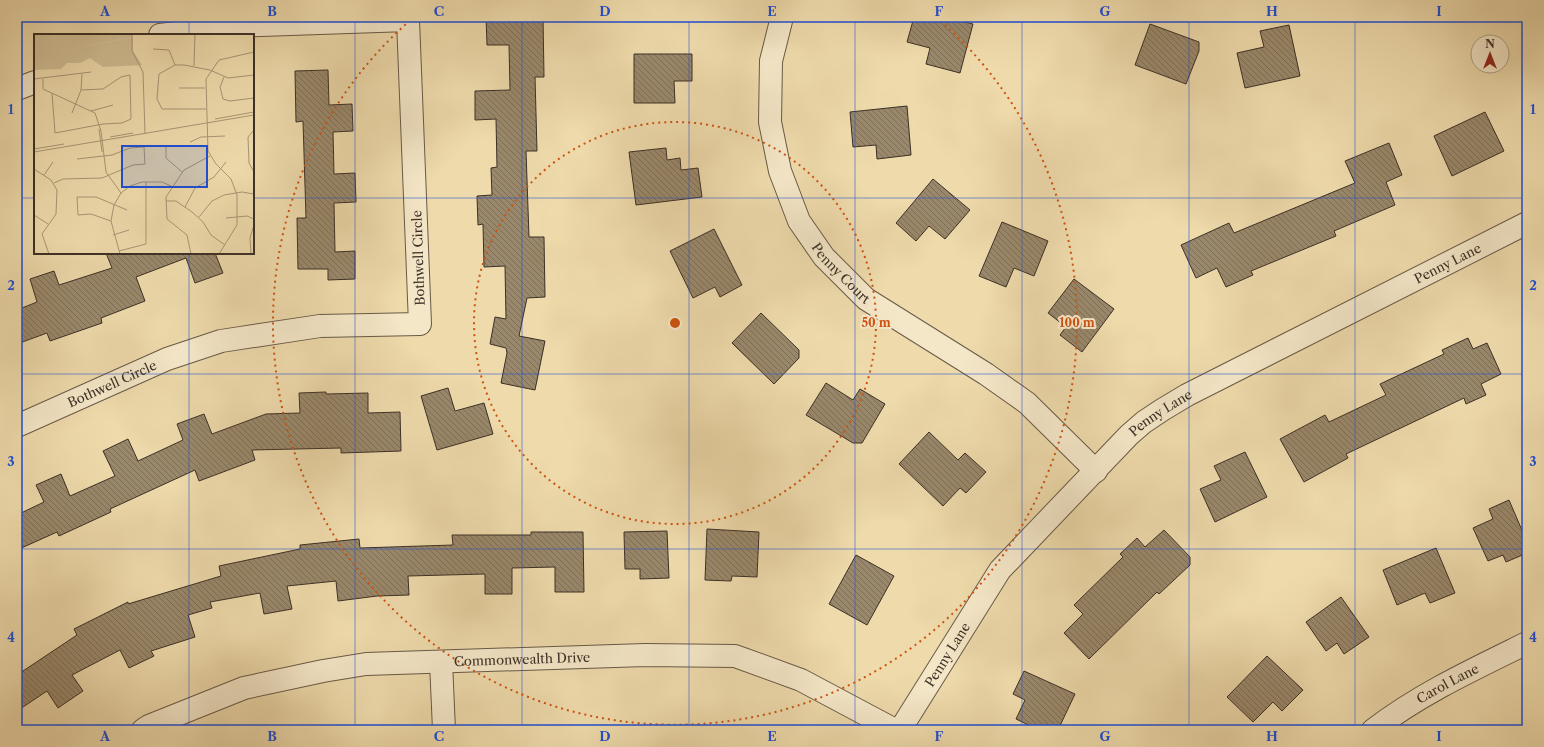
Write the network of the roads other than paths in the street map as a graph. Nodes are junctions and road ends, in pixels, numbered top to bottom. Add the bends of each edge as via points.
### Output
1 (782, 17) edge
2 (168, 34) edge
3 (34, 82) edge
4 (17, 89) edge
5 (1527, 223) edge
6 (17, 426) edge
7 (1096, 471) junction
8 (1527, 643) edge
9 (441, 662) junction
10 (143, 730) edge
11 (444, 730) edge
12 (895, 730) edge
13 (900, 730) edge
14 (1373, 730) edge

1 - 7 street, Penny Court via 771,61 770,122 780,171 799,221 824,257 866,299 986,374 1027,403
2 - 6 street, Bothwell Circle via 233,26 408,20 420,324 320,326 221,341 167,360
3 - 4 street
5 - 7 street, Penny Lane via 1187,395 1144,422
7 - 13 street, Penny Lane via 1000,570
8 - 14 street, Carol Lane via 1417,699
9 - 10 street, Commonwealth Drive via 366,664 244,688
9 - 11 street
9 - 12 street, Commonwealth Drive via 645,655 735,656 802,680

